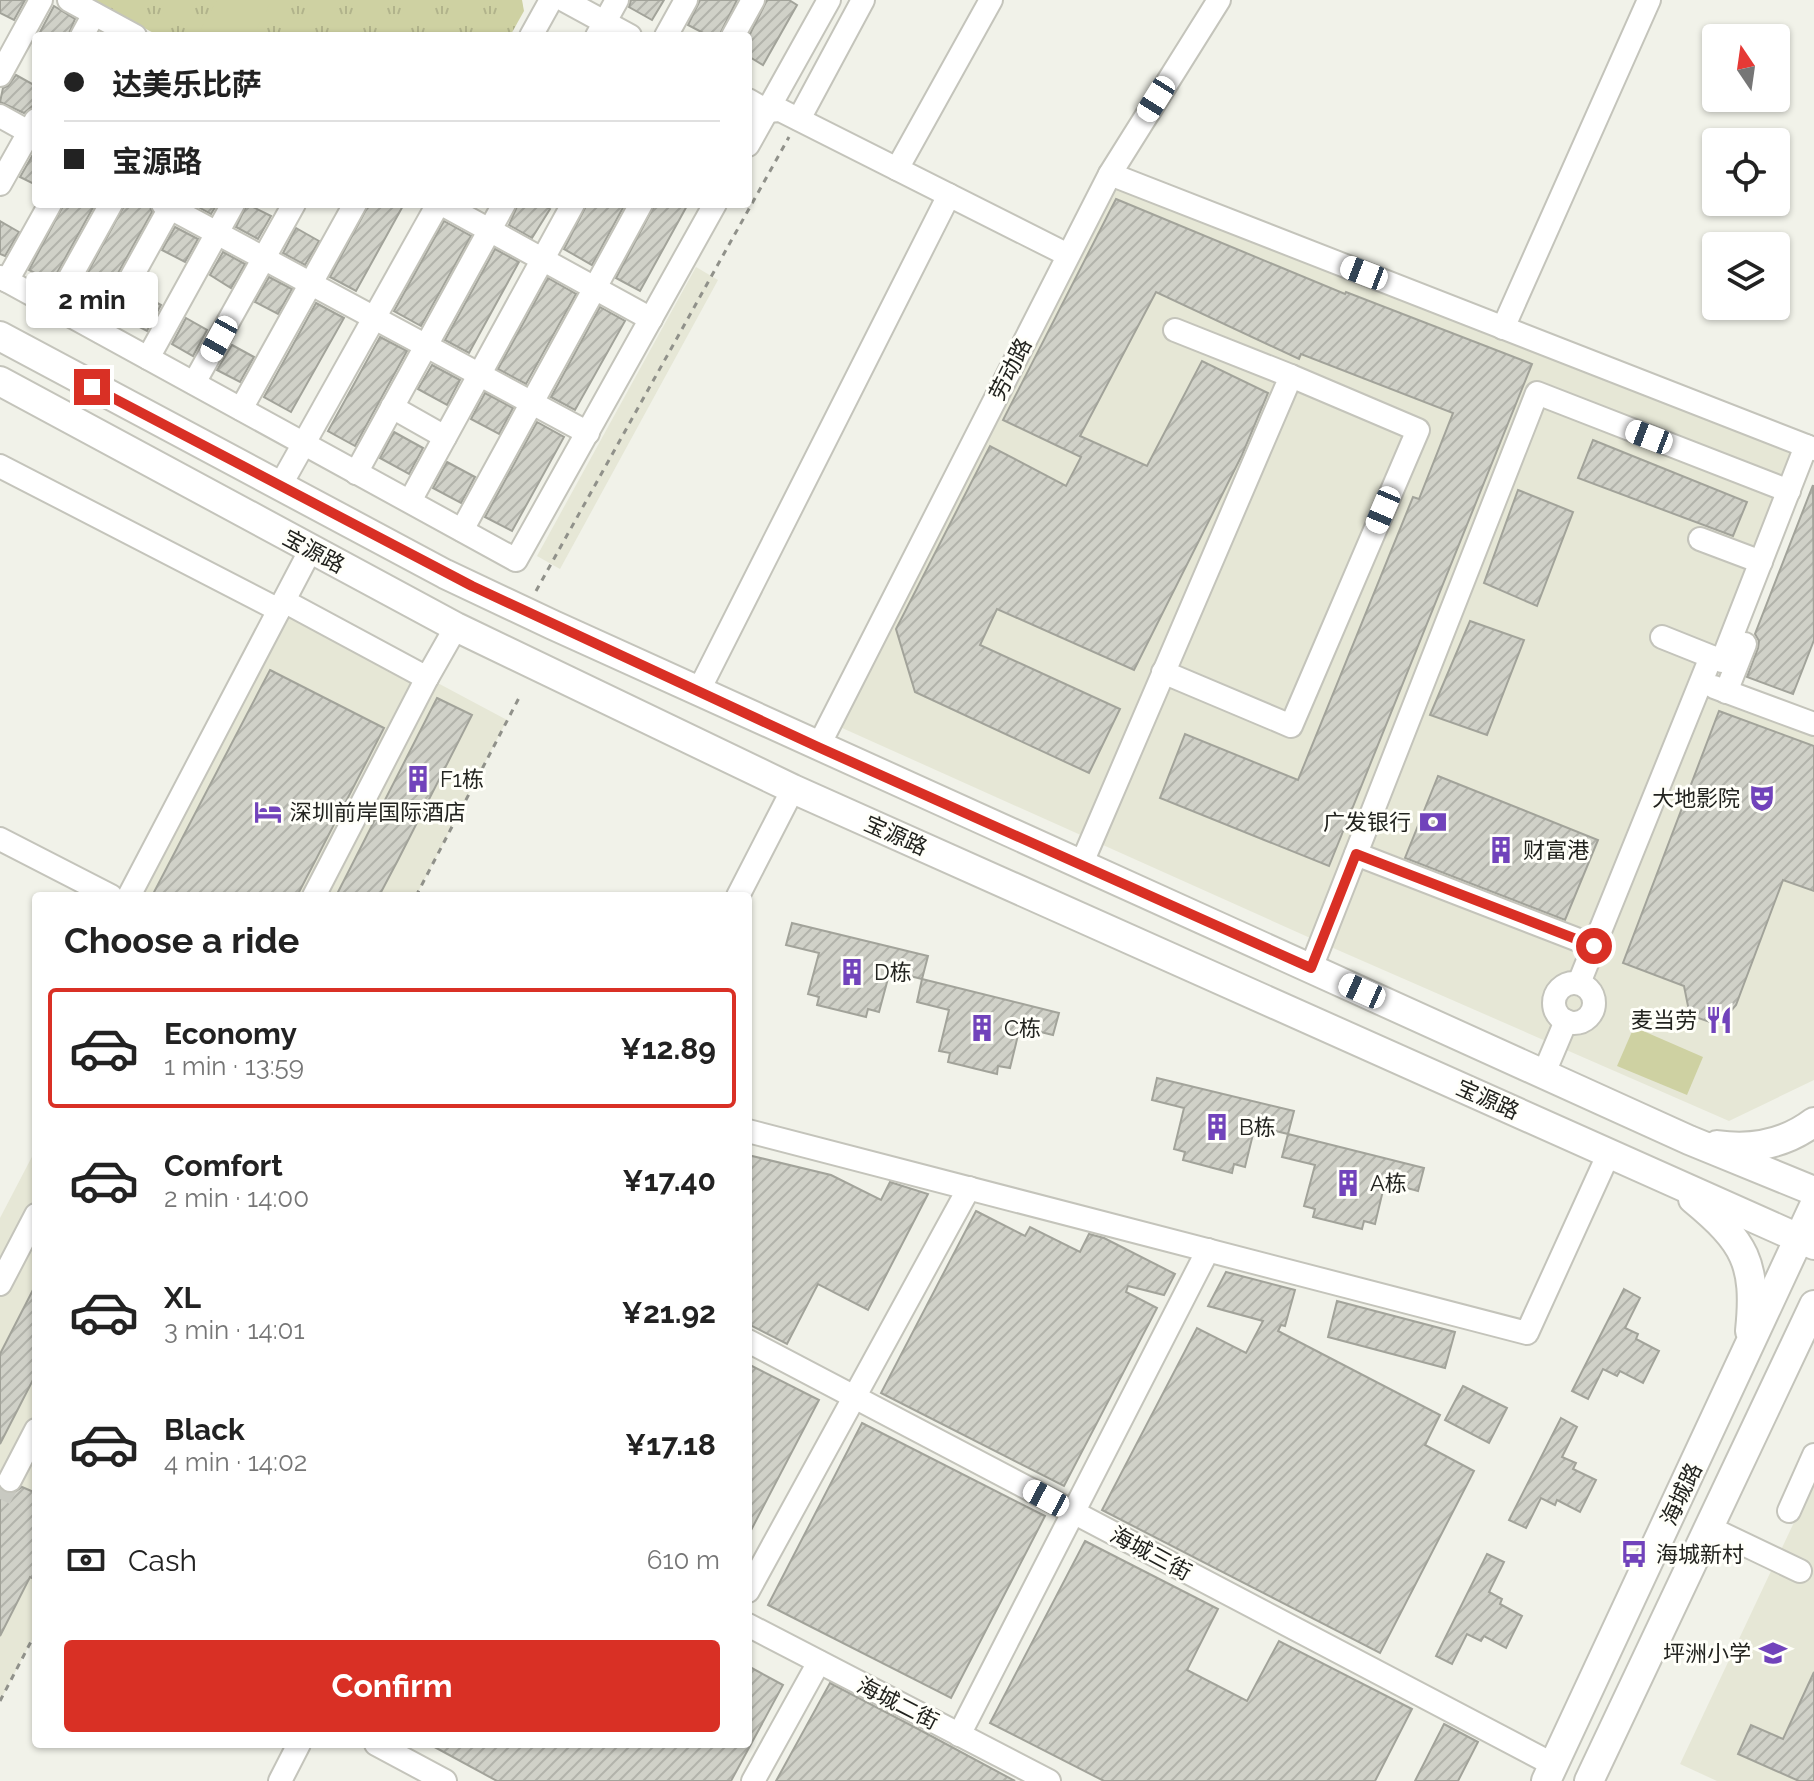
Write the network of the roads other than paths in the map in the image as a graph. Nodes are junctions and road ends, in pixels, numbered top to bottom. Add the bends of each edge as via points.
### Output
1 (41, 0) edge
2 (69, 0) edge
3 (551, 0) edge
4 (564, 0) edge
5 (617, 0) edge
6 (686, 0) edge
7 (753, 0) edge
8 (829, 0) edge
9 (863, 0) edge
10 (991, 0) edge
11 (1219, 0) edge
12 (1649, 0) edge
13 (94, 14) junction
14 (601, 29) edge
15 (84, 32) edge
16 (128, 32) edge
17 (533, 32) edge
18 (668, 32) edge
19 (735, 32) edge
20 (0, 75) edge
21 (758, 105) edge
22 (0, 116) edge
23 (799, 119) junction
24 (32, 128) edge
25 (752, 129) edge
26 (32, 132) edge
27 (897, 169) junction
28 (1110, 174) junction
29 (0, 184) edge
30 (949, 195) junction
31 (48, 208) edge
32 (109, 208) edge
33 (166, 208) edge
34 (173, 208) edge
35 (231, 208) edge
36 (292, 208) edge
37 (353, 208) edge
38 (438, 208) edge
39 (448, 208) edge
40 (502, 208) edge
41 (571, 208) edge
42 (639, 208) edge
43 (713, 208) edge
44 (490, 230) junction
45 (217, 233) junction
46 (1068, 255) junction
47 (264, 258) junction
48 (543, 259) junction
49 (4, 279) edge
50 (310, 284) junction
51 (595, 288) junction
52 (54, 306) junction
53 (374, 318) junction
54 (651, 319) junction
55 (1503, 328) junction
56 (1175, 330) dead end
57 (101, 332) junction
58 (0, 336) edge
59 (426, 346) junction
60 (148, 358) junction
61 (480, 375) junction
62 (1291, 376) junction
63 (0, 381) edge
64 (194, 383) junction
65 (532, 403) junction
66 (392, 407) junction
67 (241, 409) junction
68 (588, 433) junction
69 (445, 437) junction
70 (304, 444) junction
71 (1811, 452) edge
72 (0, 466) edge
73 (356, 473) junction
74 (280, 486) junction
75 (1789, 491) junction
76 (410, 501) junction
77 (462, 530) junction
78 (1700, 539) dead end
79 (311, 549) junction
80 (1761, 562) junction
81 (281, 606) junction
82 (456, 627) junction
83 (1662, 637) dead end
84 (1711, 657) junction
85 (1163, 672) junction
86 (427, 678) junction
87 (1700, 682) junction
88 (698, 692) junction
89 (1726, 692) junction
90 (1814, 724) edge
91 (818, 747) junction
92 (793, 789) junction
93 (0, 839) edge
94 (1356, 854) junction
95 (1081, 865) junction
96 (103, 892) edge
97 (131, 892) edge
98 (316, 892) edge
99 (740, 892) edge
100 (1594, 946) junction
101 (1311, 968) junction
102 (1516, 1060) junction
103 (1544, 1073) junction
104 (1495, 1102) junction
105 (1814, 1122) edge
106 (752, 1132) edge
107 (1689, 1140) junction
108 (1609, 1153) junction
109 (1671, 1181) junction
110 (969, 1188) junction
111 (1814, 1191) edge
112 (1814, 1206) edge
113 (32, 1223) edge
114 (1807, 1242) edge
115 (1208, 1250) junction
116 (0, 1284) edge
117 (1814, 1305) edge
118 (1814, 1341) edge
119 (752, 1343) edge
120 (1740, 1366) junction
121 (1774, 1390) junction
122 (854, 1397) junction
123 (32, 1438) edge
124 (1814, 1455) edge
125 (10, 1480) tunnel mouth
126 (1789, 1511) dead end
127 (1074, 1513) junction
128 (1710, 1528) junction
129 (1800, 1571) dead end
130 (752, 1584) edge
131 (752, 1627) edge
132 (819, 1662) junction
133 (959, 1735) junction
134 (297, 1748) edge
135 (383, 1748) edge
136 (1550, 1773) edge
137 (280, 1781) edge
138 (445, 1781) edge
139 (755, 1781) edge
140 (1049, 1781) edge
141 (1589, 1781) edge

1 - 20 street
2 - 13 street
3 - 17 street
4 - 14 street
5 - 14 street
6 - 18 street
7 - 19 street
8 - 21 street
9 - 23 street
10 - 27 street
11 - 28 street, 劳动路
12 - 55 street
13 - 15 street
13 - 16 street
21 - 23 street
21 - 25 street
22 - 24 street
23 - 27 street
26 - 29 street
27 - 30 street
28 - 46 street, 劳动路
28 - 55 street
30 - 46 street
30 - 88 street
31 - 49 street
32 - 52 street
33 - 57 street
34 - 45 street
35 - 45 street
36 - 47 street
37 - 50 street
38 - 53 street
39 - 44 street
40 - 44 street
41 - 48 street
42 - 51 street
43 - 54 street
44 - 48 street
44 - 59 street
45 - 47 street
45 - 60 street
46 - 91 street, 劳动路
47 - 50 street
47 - 64 street
48 - 51 street
48 - 61 street
49 - 52 street
50 - 53 street
50 - 67 street
51 - 54 street
51 - 65 street
52 - 57 street
53 - 59 street
53 - 70 street
54 - 68 street
55 - 71 street
56 - 62 street
57 - 60 street
58 - 74 main road, 宝源路
59 - 61 street
59 - 66 street
60 - 64 street
61 - 65 street
61 - 69 street
62 - 85 street
62 - 85 street via 1418,430 1291,726
63 - 79 main road, 宝源路
64 - 67 street
65 - 68 street
65 - 77 street
66 - 69 street
66 - 73 street
67 - 70 street
68 - 77 street via 516,560
69 - 76 street
70 - 73 street
70 - 74 street
71 - 75 street
71 - 89 street
72 - 81 street
73 - 76 street
74 - 88 main road, 宝源路 via 445,574
75 - 80 street
75 - 94 street via 1537,393
76 - 77 street
78 - 80 street
79 - 81 street
79 - 82 main road, 宝源路
80 - 84 street via 1722,661
81 - 86 street
81 - 97 street
82 - 86 street
82 - 92 main road, 宝源路
83 - 84 street
84 - 87 street
85 - 95 street
86 - 98 street
87 - 89 street
87 - 100 street
88 - 91 main road, 宝源路
89 - 90 street
91 - 95 main road, 宝源路
92 - 99 street
92 - 104 main road, 宝源路
93 - 96 street
94 - 100 street
94 - 101 street
95 - 101 main road, 宝源路
100 - 103 street via 1579,983 1590,990 1593,1009 1579,1023 1566,1021
101 - 102 main road, 宝源路
102 - 103 main road, 宝源路
102 - 104 main road via 1527,1079 1522,1094 1510,1103
103 - 107 main road, 宝源路
104 - 108 main road, 宝源路
105 - 107 main road via 1765,1145 1733,1147
106 - 110 street
107 - 111 main road, 宝源路
108 - 109 main road, 宝源路
108 - 115 street via 1527,1333
109 - 114 main road, 宝源路
109 - 120 main road via 1715,1217 1746,1257 1753,1308
110 - 115 street
110 - 122 street
112 - 114 main road, 海城路
113 - 116 street
114 - 120 main road, 海城路
115 - 127 street
117 - 121 main road, 海城路
118 - 121 main road
119 - 122 street, 海城三街
120 - 136 main road, 海城路
121 - 128 main road, 海城路
122 - 127 street, 海城三街
122 - 130 street
123 - 125 street
124 - 126 street
127 - 133 street
127 - 136 street, 海城三街
128 - 129 street
128 - 141 main road, 海城路
131 - 132 street, 海城二街
132 - 133 street, 海城二街
132 - 139 street
133 - 140 street, 海城二街
134 - 137 street
135 - 138 street

